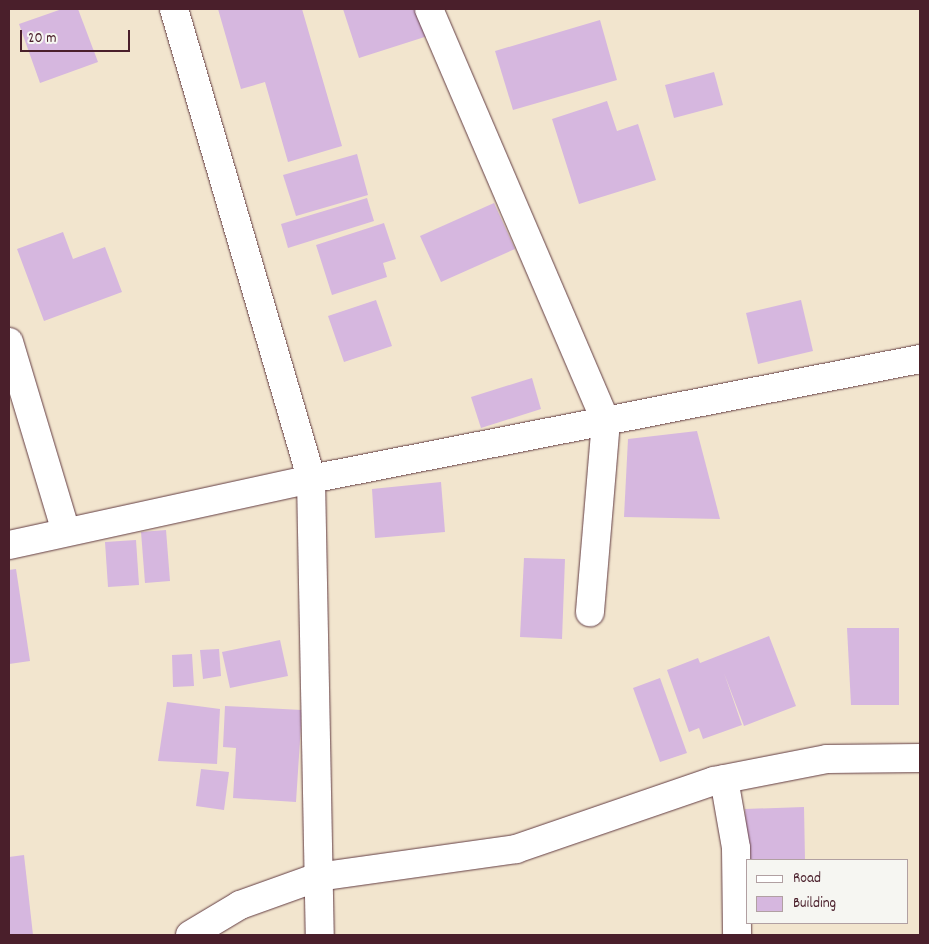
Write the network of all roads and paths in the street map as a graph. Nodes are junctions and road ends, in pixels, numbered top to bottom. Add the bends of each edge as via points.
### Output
1 (174, 9) edge
2 (429, 9) edge
3 (9, 342) edge
4 (920, 359) edge
5 (606, 421) junction
6 (311, 479) junction
7 (66, 532) junction
8 (9, 545) edge
9 (590, 612) dead end
10 (920, 758) edge
11 (724, 779) junction
12 (318, 877) junction
13 (190, 935) edge
14 (320, 935) edge
15 (737, 935) edge

1 - 6 street
2 - 5 street
3 - 7 street
4 - 5 street
5 - 6 street
5 - 9 street
6 - 7 street
6 - 12 street
7 - 8 street
10 - 11 street via 827,759
11 - 12 street via 516,849
11 - 15 street via 736,848
12 - 13 street via 240,905
12 - 14 street

